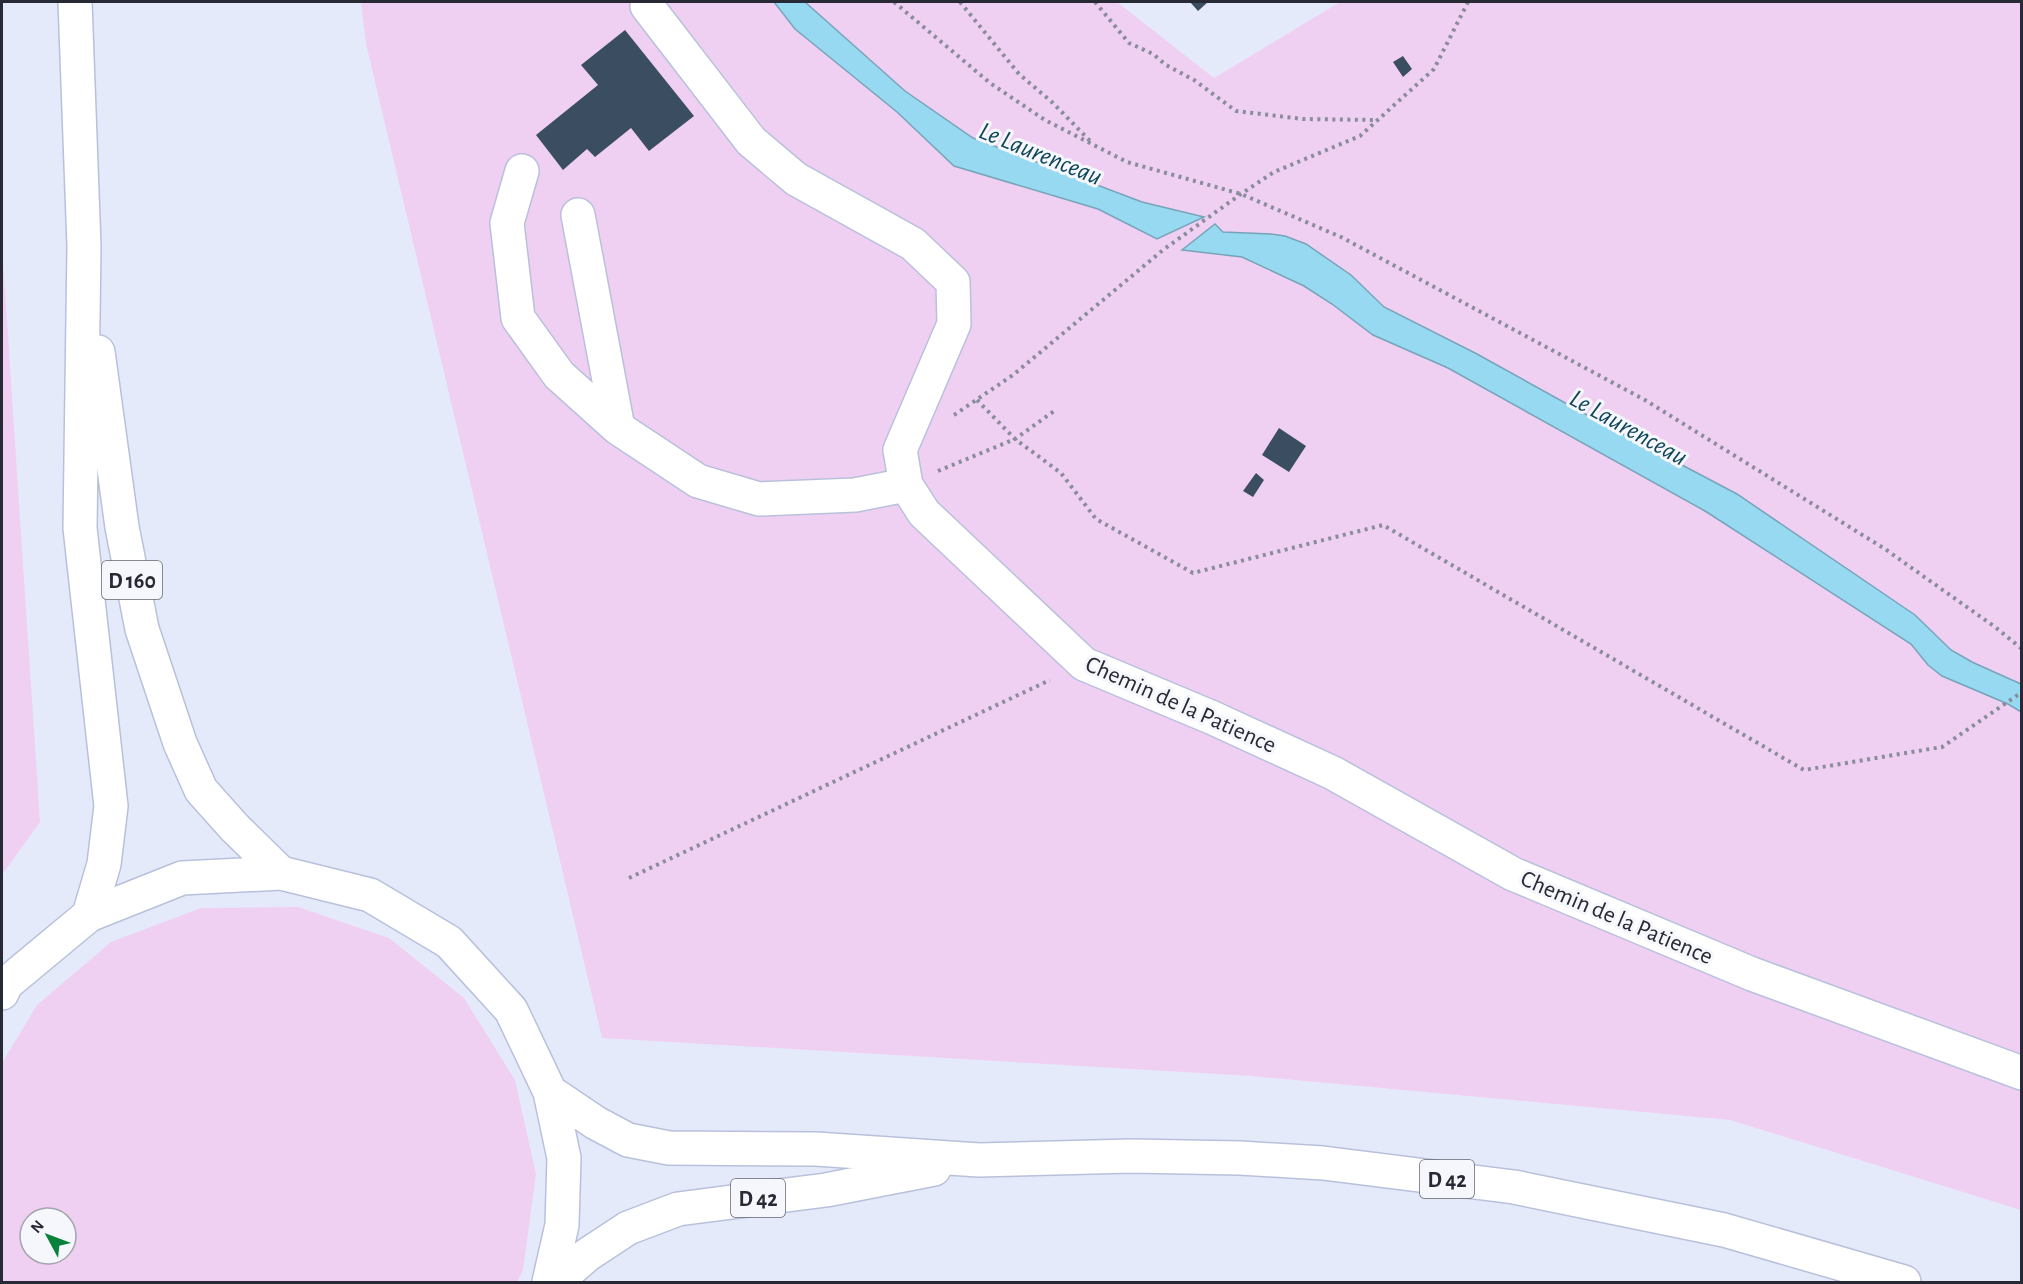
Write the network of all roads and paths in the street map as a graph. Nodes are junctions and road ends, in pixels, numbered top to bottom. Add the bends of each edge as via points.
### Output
1 (75, 2) edge
2 (894, 2) edge
3 (960, 2) edge
4 (1095, 2) edge
5 (1468, 2) edge
6 (647, 6) dead end
7 (1378, 120) junction
8 (1093, 145) junction
9 (522, 171) dead end
10 (1241, 194) junction
11 (578, 215) dead end
12 (84, 246) junction
13 (977, 400) junction
14 (1057, 409) dead end
15 (948, 419) dead end
16 (618, 428) junction
17 (1015, 439) junction
18 (906, 485) junction
19 (2022, 649) edge
20 (1084, 664) junction
21 (2022, 692) edge
22 (281, 873) junction
23 (629, 878) dead end
24 (89, 915) junction
25 (2, 993) edge
26 (2022, 1073) edge
27 (550, 1092) junction
28 (979, 1160) junction
29 (549, 1282) edge
30 (556, 1282) edge
31 (1904, 1282) edge

1 - 12 main road, D 160
2 - 8 path via 990,83 1045,120
3 - 8 path via 1019,74
4 - 7 path via 1129,43 1154,54 1236,111 1303,119
5 - 7 path via 1434,69
6 - 18 main road, Chemin de la Patience via 751,141 795,179 913,244 952,282 954,324 900,450
7 - 10 path via 1360,136 1274,172
8 - 10 path via 1127,162
9 - 16 main road via 507,223 518,318 559,375
10 - 13 path via 1163,250 1013,375
10 - 19 path via 1341,237 1645,400 1884,549
11 - 16 main road
12 - 22 main road, D 160 via 122,527 142,629 180,743 201,790
12 - 24 main road, D 160 via 80,528 111,806 104,864
13 - 15 path
13 - 17 path
14 - 17 path
16 - 18 main road via 698,481 759,499 855,495
17 - 18 path
17 - 21 path via 1061,474 1096,519 1193,573 1383,525 1804,770 1942,747
18 - 20 main road, Chemin de la Patience via 924,513
20 - 23 path
20 - 26 main road, Chemin de la Patience via 1334,773 1513,873 1752,974
22 - 24 main road via 182,878
22 - 27 main road via 370,895 449,942 511,1010
24 - 25 main road via 6,984
27 - 28 main road, D 42 via 628,1140 669,1148 816,1149
27 - 29 main road via 564,1158 562,1225
28 - 30 main road, D 42 via 826,1190 678,1209 628,1228
28 - 31 main road, D 42 via 1240,1158 1323,1163 1514,1188 1724,1230

